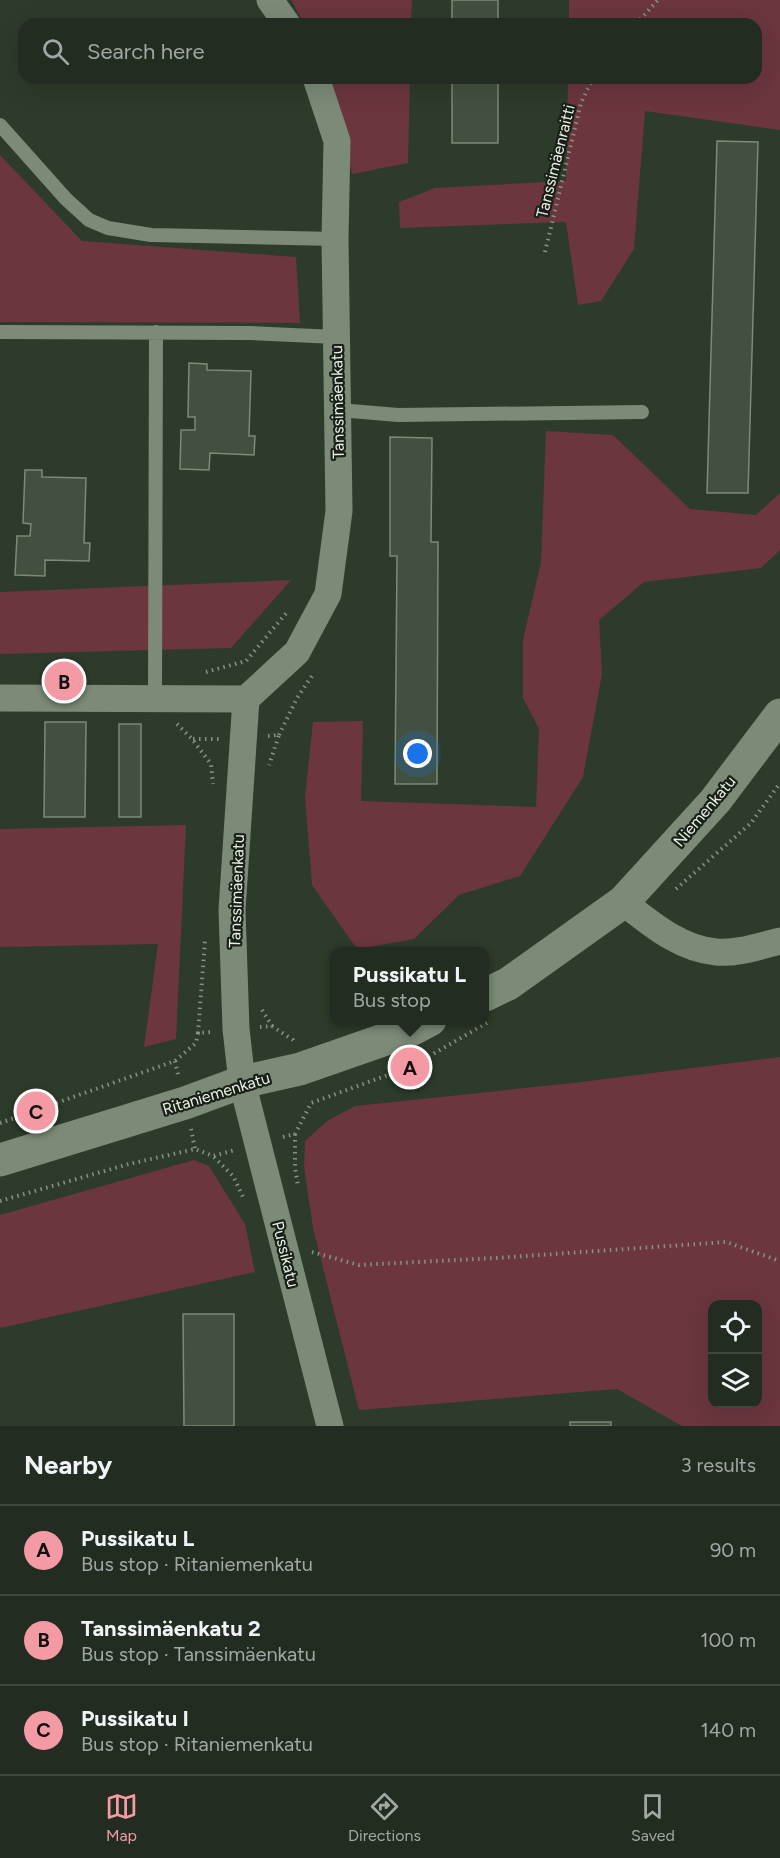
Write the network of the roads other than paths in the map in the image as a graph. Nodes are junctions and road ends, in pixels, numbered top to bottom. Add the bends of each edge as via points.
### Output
1 (270, 0) edge
2 (283, 18) edge
3 (318, 84) edge
4 (0, 125) edge
5 (335, 239) junction
6 (0, 332) edge
7 (156, 332) junction
8 (336, 337) junction
9 (339, 410) junction
10 (642, 412) dead end
11 (0, 698) edge
12 (246, 699) junction
13 (155, 700) junction
14 (780, 715) edge
15 (623, 902) junction
16 (780, 941) edge
17 (489, 993) edge
18 (420, 1025) edge
19 (242, 1083) junction
20 (0, 1160) edge
21 (330, 1426) edge

1 - 2 street
3 - 5 street, Tanssimäenkatu via 337,141
4 - 5 lane via 66,199 89,220 108,228 151,235
5 - 8 street, Tanssimäenkatu
6 - 7 lane
7 - 8 lane
7 - 13 lane
8 - 9 street, Tanssimäenkatu
9 - 10 lane via 398,415
9 - 12 street, Tanssimäenkatu via 339,511 328,594 297,652
11 - 13 street
12 - 13 street
12 - 19 street, Tanssimäenkatu via 232,910
14 - 15 street, Niemenkatu via 715,801
15 - 16 street via 662,932 689,946 716,952
15 - 17 street via 508,984
18 - 19 street, Ritaniemenkatu via 300,1069
19 - 20 street, Ritaniemenkatu
19 - 21 street, Pussikatu

